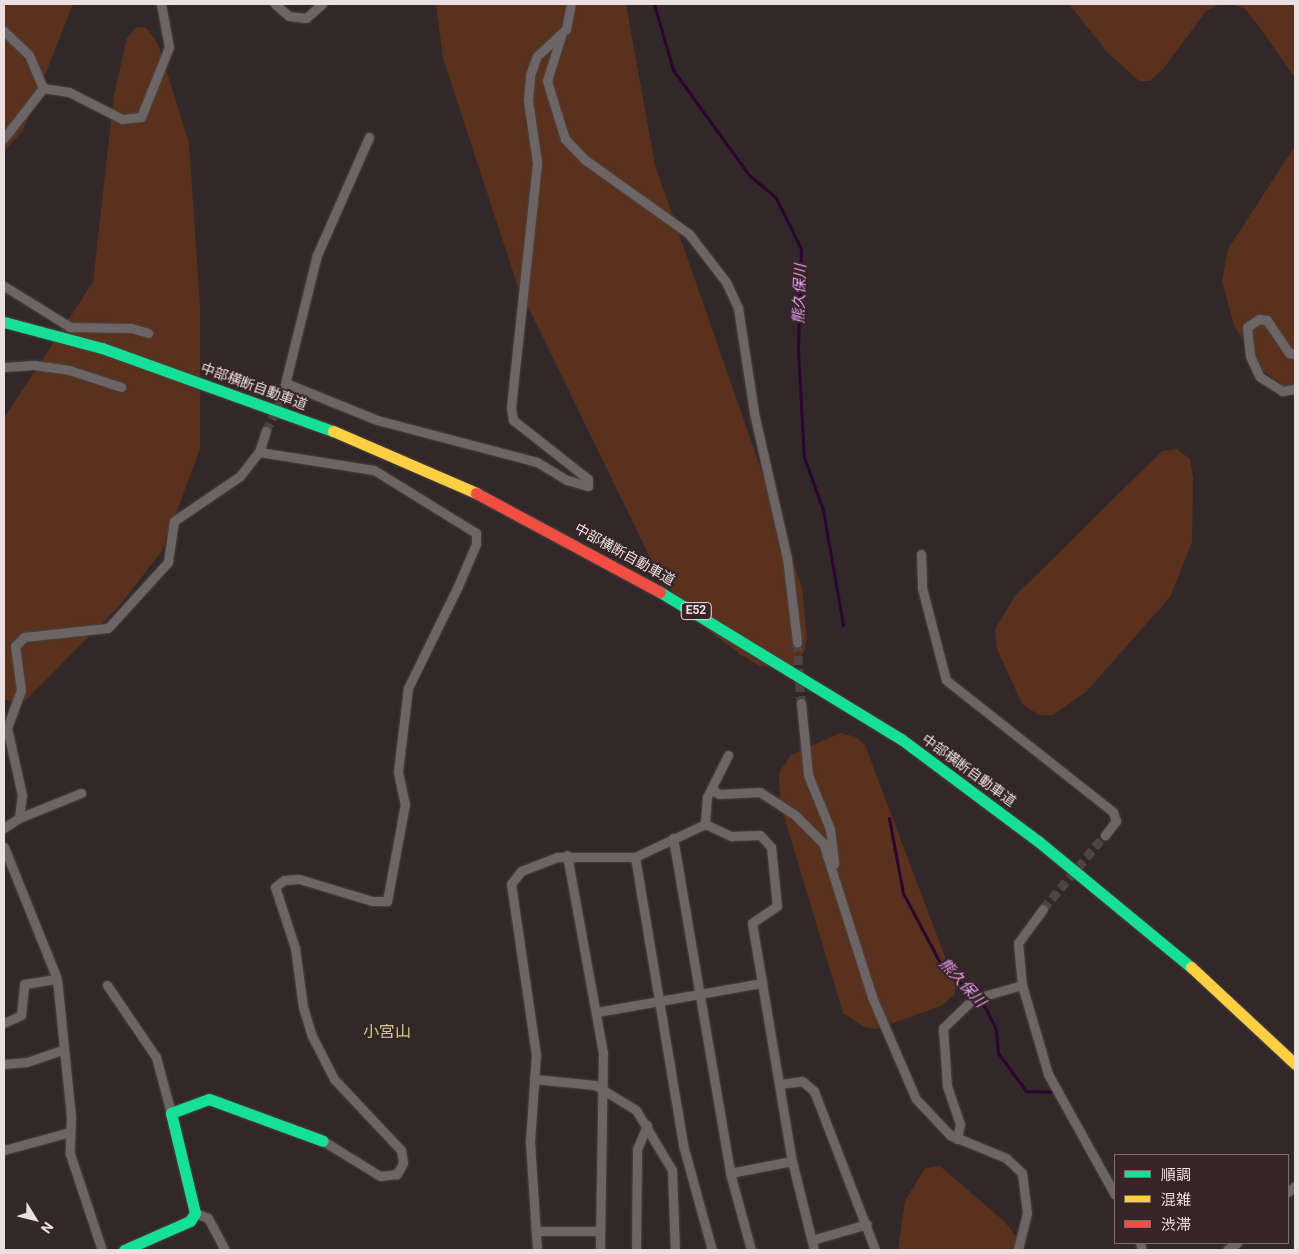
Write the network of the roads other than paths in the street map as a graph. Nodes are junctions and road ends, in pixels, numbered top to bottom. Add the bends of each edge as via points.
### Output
1 (161, 4) edge
2 (274, 4) edge
3 (322, 4) edge
4 (571, 4) edge
5 (566, 29) junction
6 (4, 31) edge
7 (43, 88) junction
8 (4, 138) edge
9 (369, 138) dead end
10 (4, 286) edge
11 (4, 322) edge
12 (148, 334) dead end
13 (1295, 354) edge
14 (4, 367) edge
15 (288, 384) junction
16 (120, 387) dead end
17 (1295, 389) edge
18 (282, 396) tunnel mouth
19 (266, 431) tunnel mouth
20 (259, 452) junction
21 (921, 554) dead end
22 (797, 642) tunnel mouth
23 (801, 703) tunnel mouth
24 (728, 755) dead end
25 (713, 790) junction
26 (81, 793) dead end
27 (19, 818) junction
28 (706, 824) junction
29 (4, 828) edge
30 (1106, 835) tunnel mouth
31 (673, 838) junction
32 (4, 847) edge
33 (567, 856) junction
34 (635, 857) junction
35 (834, 870) junction
36 (1043, 909) tunnel mouth
37 (57, 979) junction
38 (762, 983) junction
39 (107, 985) dead end
40 (1022, 986) junction
41 (700, 995) junction
42 (660, 1002) junction
43 (597, 1012) junction
44 (4, 1023) edge
45 (62, 1050) junction
46 (4, 1064) edge
47 (1295, 1064) edge
48 (534, 1079) junction
49 (779, 1084) junction
50 (603, 1089) junction
51 (171, 1114) junction
52 (647, 1125) junction
53 (70, 1132) junction
54 (957, 1139) junction
55 (323, 1141) joint
56 (4, 1150) edge
57 (792, 1161) junction
58 (730, 1173) junction
59 (1114, 1193) edge
60 (195, 1213) junction
61 (867, 1224) junction
62 (539, 1231) junction
63 (600, 1231) junction
64 (812, 1240) junction
65 (102, 1250) edge
66 (124, 1250) edge
67 (225, 1250) edge
68 (537, 1250) edge
69 (600, 1250) edge
70 (636, 1250) edge
71 (675, 1250) edge
72 (712, 1250) edge
73 (751, 1250) edge
74 (814, 1250) edge
75 (875, 1250) edge
76 (1018, 1250) edge

1 - 7 street via 169,47 141,117 122,120 69,92
2 - 3 street via 289,16 306,18
4 - 5 street
5 - 15 street via 537,56 530,75 528,100 538,162 511,407 513,420 588,479 588,486 567,480 537,462 377,420
5 - 22 street via 555,44 547,81 565,139 584,159 689,234 726,282 738,308 754,413 787,558
6 - 7 street via 29,55
7 - 8 street
9 - 15 street via 317,255
10 - 12 street via 70,327 131,328
11 - 47 main road, 中部横断自動車道 / E52 via 176,373 406,460 507,507 712,620 851,705 1031,835 1204,979
13 - 17 street via 1289,353 1268,320 1259,318 1247,327 1250,356 1260,377 1282,391
14 - 16 street via 34,365 70,370
15 - 18 street
19 - 20 street
20 - 27 street via 240,476 174,521 168,562 108,628 24,637 15,646 21,690 8,728 22,795
20 - 55 street via 374,470 476,533 476,544 458,586 408,688 398,772 405,804 387,901 372,902 299,879 284,880 275,887 296,948 303,1007 312,1036 339,1086 400,1150 403,1163 397,1174 380,1176
21 - 30 street via 922,588 946,680 1113,812 1116,821
23 - 35 street via 807,767 830,829
24 - 25 street
25 - 28 street via 707,797
25 - 35 street via 720,794 760,792 776,800 814,831
26 - 27 street
27 - 29 street
28 - 31 street
28 - 38 street via 731,836 760,835 771,846 776,906 752,923
31 - 34 street
31 - 41 street
32 - 37 street
33 - 34 street
33 - 43 street
33 - 48 street via 521,871 510,888 536,1055
34 - 42 street
35 - 54 street via 872,997 916,1099 925,1114
36 - 40 street via 1018,943
37 - 44 street via 24,984 21,1015
37 - 45 street
38 - 41 street
38 - 49 street
39 - 51 street via 156,1057
40 - 54 street via 972,999 943,1028 947,1086 960,1124
40 - 59 street via 1048,1074
41 - 42 street
41 - 58 street
42 - 43 street
42 - 72 street via 683,1144
43 - 50 street
45 - 46 street via 27,1062
45 - 53 street
48 - 50 street
48 - 62 street via 530,1142
49 - 57 street
49 - 61 street via 802,1081 814,1091
50 - 52 street via 636,1110
50 - 63 street
51 - 55 main road via 209,1099
51 - 60 main road
52 - 70 street via 637,1149
52 - 71 street via 672,1170
53 - 56 street
53 - 65 street via 70,1154
54 - 76 street via 1006,1158 1022,1174 1027,1213
57 - 58 street
57 - 64 street
58 - 73 street
60 - 66 main road via 190,1221
60 - 67 street via 208,1218
61 - 64 street
61 - 75 street
62 - 63 street
62 - 68 street
63 - 69 street
64 - 74 street

